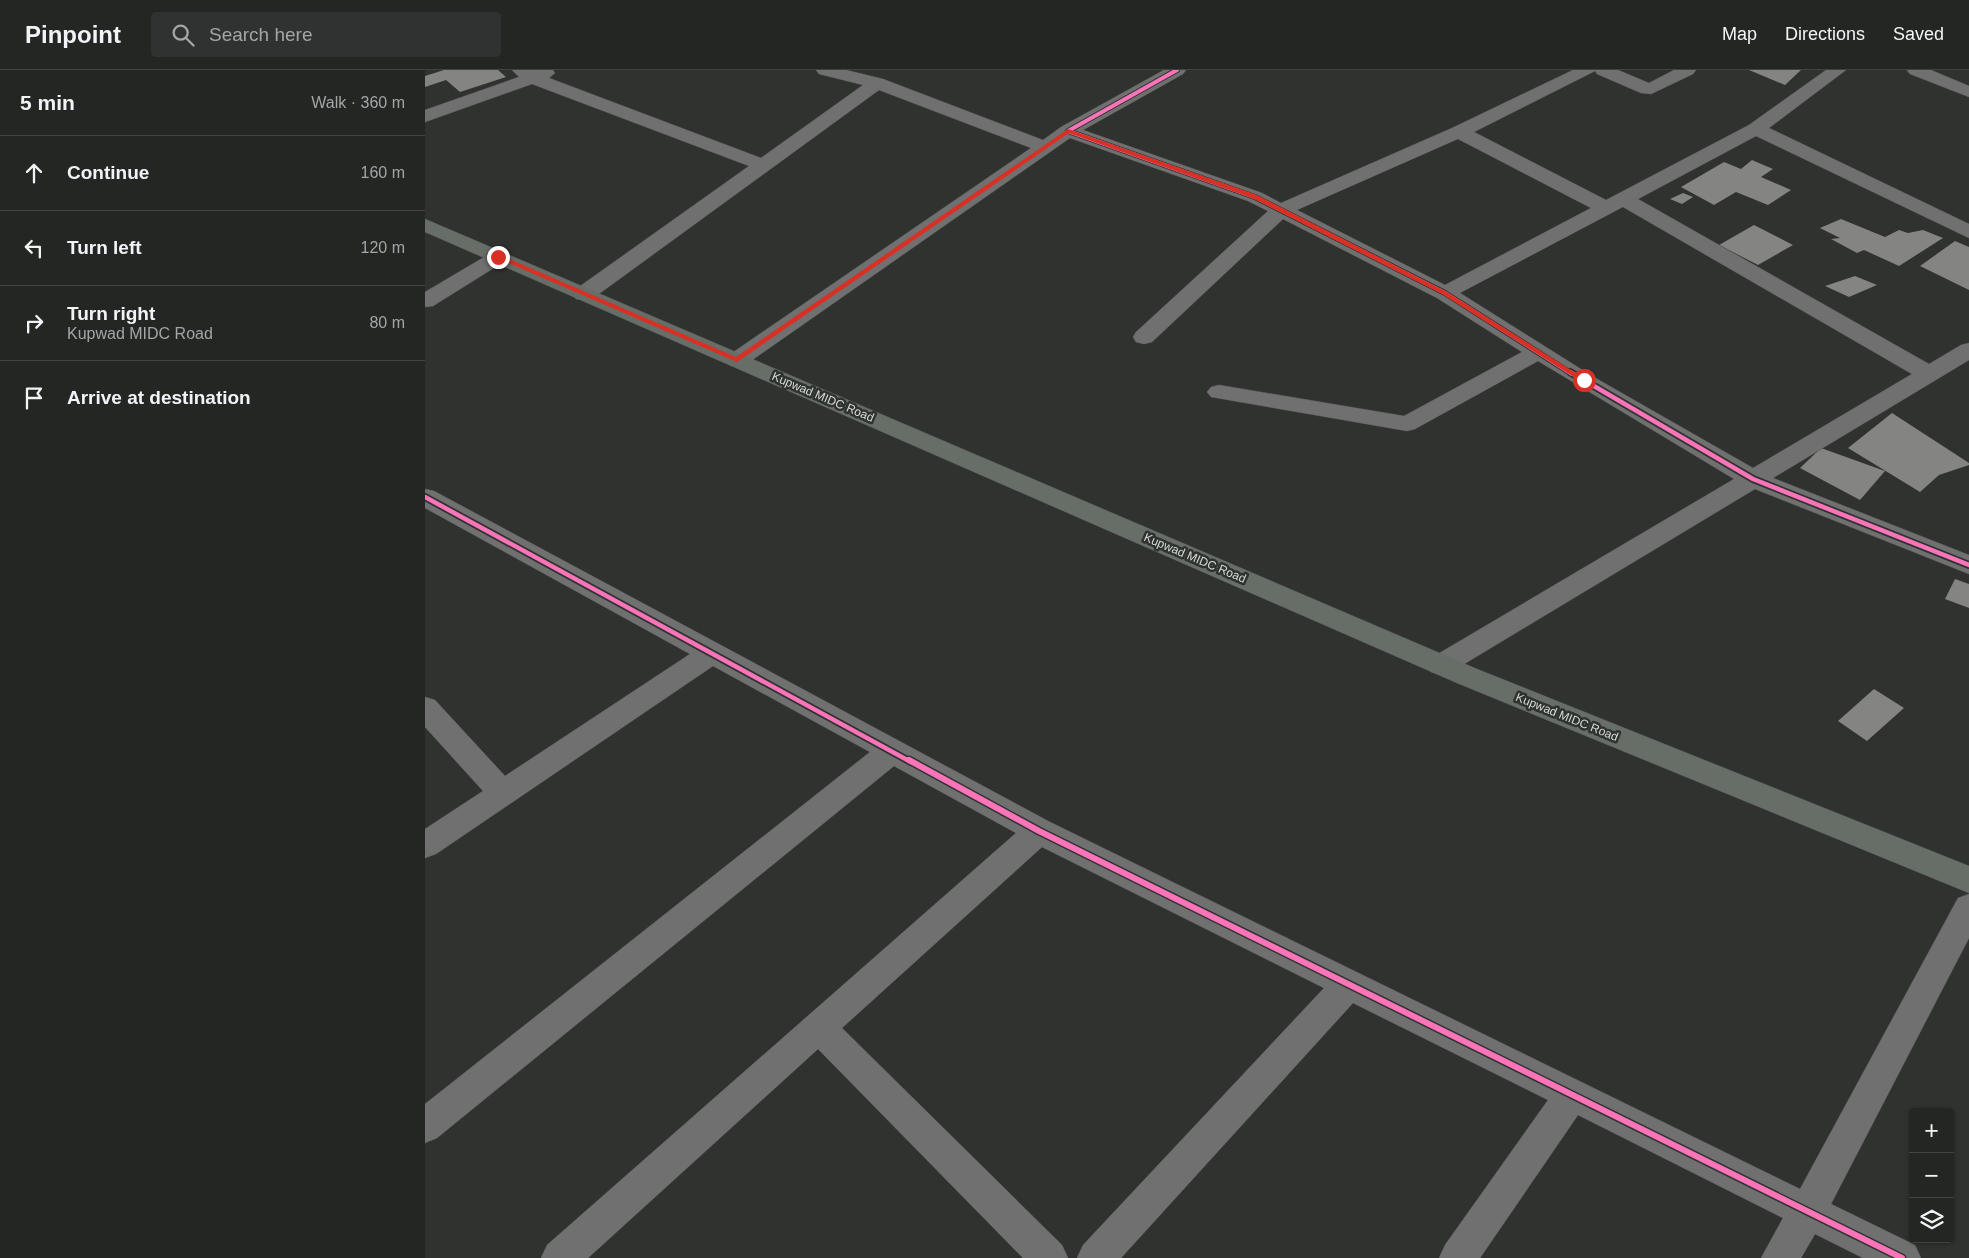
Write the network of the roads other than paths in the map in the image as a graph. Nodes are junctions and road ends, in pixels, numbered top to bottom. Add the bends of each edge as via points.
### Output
1 (556, 70) edge
2 (825, 70) edge
3 (1177, 70) edge
4 (1587, 70) edge
5 (1603, 70) edge
6 (1687, 70) edge
7 (1837, 70) edge
8 (1916, 70) edge
9 (527, 74) edge
10 (877, 83) junction
11 (1969, 92) edge
12 (425, 116) edge
13 (1756, 129) junction
14 (1068, 131) junction
15 (1459, 132) junction
16 (1045, 147) junction
17 (763, 165) junction
18 (1615, 203) junction
19 (1281, 210) junction
20 (425, 225) edge
21 (1969, 232) edge
22 (498, 257) junction
23 (1445, 293) junction
24 (584, 294) junction
25 (425, 301) edge
26 (1144, 337) dead end
27 (1969, 350) edge
28 (1538, 352) junction
29 (737, 360) junction
30 (1929, 374) junction
31 (1219, 392) dead end
32 (1753, 479) junction
33 (425, 497) edge
34 (1969, 565) edge
35 (711, 653) junction
36 (1441, 665) junction
37 (425, 708) edge
38 (892, 751) junction
39 (503, 793) junction
40 (1039, 831) junction
41 (425, 845) edge
42 (1969, 880) edge
43 (1969, 907) edge
44 (1349, 984) junction
45 (819, 1027) junction
46 (1572, 1095) junction
47 (425, 1126) edge
48 (1808, 1211) junction
49 (560, 1258) edge
50 (1049, 1258) edge
51 (1096, 1258) edge
52 (1458, 1258) edge
53 (1779, 1258) edge
54 (1902, 1258) edge

1 - 9 street
2 - 10 street
3 - 14 street
4 - 15 street
5 - 6 street via 1647,89
7 - 13 street
8 - 11 street
9 - 12 street
9 - 17 street
10 - 16 street
10 - 17 street
13 - 18 street
13 - 21 street
14 - 16 street
14 - 19 street via 1255,197
15 - 18 street
15 - 19 street
16 - 29 street
17 - 24 street
18 - 23 street
18 - 30 street
19 - 23 street
19 - 26 street
20 - 22 main road, Kupwad MIDC Road
22 - 24 main road, Kupwad MIDC Road
22 - 25 street
23 - 28 street
24 - 29 main road, Kupwad MIDC Road
27 - 30 street
28 - 31 street via 1407,424
28 - 32 street
29 - 36 main road, Kupwad MIDC Road
30 - 32 street
32 - 34 street
32 - 36 street
33 - 35 street
35 - 38 street
35 - 39 street
36 - 42 main road, Kupwad MIDC Road
37 - 39 street
38 - 40 street
38 - 47 street
39 - 41 street
40 - 44 street
40 - 45 street
43 - 48 street
44 - 46 street
44 - 51 street
45 - 49 street
45 - 50 street
46 - 48 street
46 - 52 street
48 - 53 street
48 - 54 street

